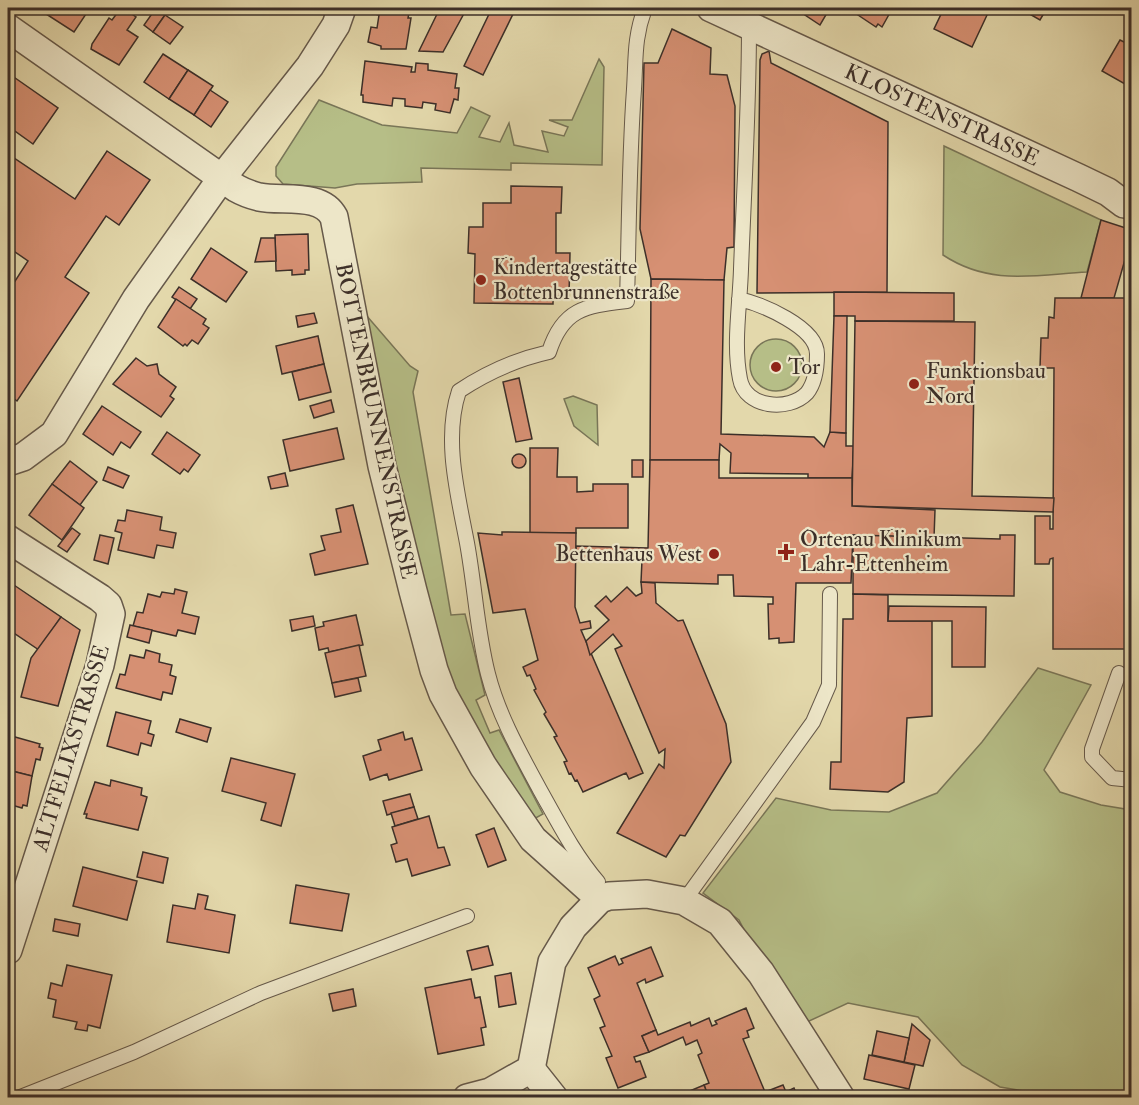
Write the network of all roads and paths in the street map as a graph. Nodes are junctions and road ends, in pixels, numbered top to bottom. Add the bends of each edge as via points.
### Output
1 (342, 8) edge
2 (645, 8) edge
3 (711, 8) edge
4 (749, 27) junction
5 (8, 28) edge
6 (221, 179) junction
7 (1127, 207) edge
8 (739, 299) junction
9 (8, 462) edge
10 (8, 539) edge
11 (830, 594) dead end
12 (1119, 673) dead end
13 (1131, 780) edge
14 (604, 898) junction
15 (684, 901) junction
16 (467, 916) dead end
17 (8, 950) edge
18 (531, 1069) junction
19 (18, 1098) edge
20 (467, 1098) edge
21 (554, 1098) edge
22 (841, 1098) edge

1 - 6 street via 310,66
2 - 14 lane via 634,45 627,301 577,310 554,336 549,352 530,356 459,391 452,423 477,621 492,688 519,751
3 - 4 street, KLOSTENSTRASSE
4 - 7 street, KLOSTENSTRASSE via 1079,178 1108,192
4 - 8 lane
5 - 6 street
6 - 9 street via 136,299 54,434 23,457
6 - 14 street, BOTTENBRUNNENSTRASSE via 260,197 322,204 330,209 382,466 440,686 483,766 533,838
8 - 8 lane via 740,382 764,403 780,406 795,401 813,383 817,351 814,340 760,304
10 - 17 street, ALTFELIXSTRASSE via 100,598 111,614 100,665
11 - 15 lane via 829,685 813,722
12 - 13 lane via 1092,757 1112,778
14 - 15 street via 647,894
14 - 18 street via 573,927 552,962
15 - 22 street via 720,922 754,965
16 - 19 lane via 261,993 135,1052
18 - 20 street via 490,1092
18 - 21 street

